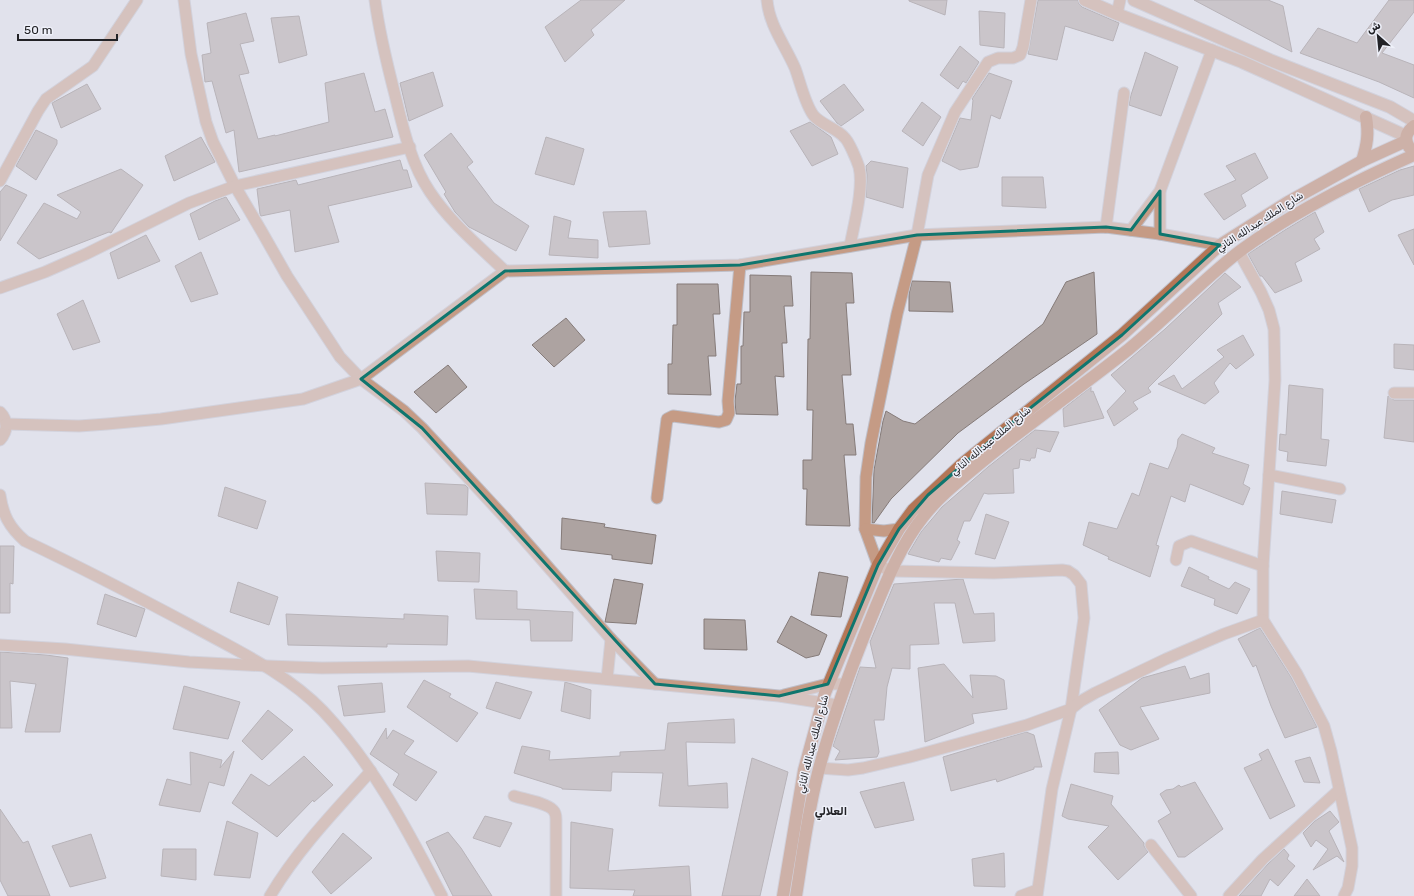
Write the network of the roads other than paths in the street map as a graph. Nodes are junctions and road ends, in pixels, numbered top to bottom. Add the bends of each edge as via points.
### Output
1 (137, 0) edge
2 (184, 0) edge
3 (375, 0) edge
4 (767, 0) edge
5 (1030, 0) edge
6 (1085, 0) edge
7 (1120, 0) edge
8 (1134, 0) edge
9 (1117, 14) junction
10 (1212, 50) junction
11 (1124, 93) dead end
12 (1366, 117) junction
13 (1414, 121) edge
14 (1409, 134) edge
15 (410, 147) junction
16 (1414, 152) edge
17 (1414, 155) edge
18 (1362, 161) junction
19 (0, 181) edge
20 (234, 186) junction
21 (1160, 191) junction
22 (1106, 227) junction
23 (1131, 230) junction
24 (1160, 234) junction
25 (917, 235) junction
26 (1220, 245) junction
27 (850, 246) junction
28 (1239, 252) junction
29 (740, 266) junction
30 (506, 270) junction
31 (0, 288) edge
32 (361, 379) junction
33 (1394, 393) dead end
34 (1414, 394) edge
35 (0, 412) edge
36 (6, 424) junction
37 (0, 440) edge
38 (1269, 475) junction
39 (1340, 489) dead end
40 (0, 495) edge
41 (657, 498) dead end
42 (865, 529) junction
43 (899, 529) junction
44 (1176, 560) dead end
45 (878, 565) junction
46 (1263, 566) junction
47 (891, 571) junction
48 (1263, 620) junction
49 (611, 639) junction
50 (0, 645) edge
51 (267, 666) junction
52 (607, 679) junction
53 (655, 684) junction
54 (828, 684) junction
55 (846, 684) junction
56 (780, 696) junction
57 (821, 704) junction
58 (838, 705) junction
59 (1071, 708) junction
60 (819, 768) junction
61 (370, 771) junction
62 (1339, 790) junction
63 (514, 796) dead end
64 (1151, 845) dead end
65 (1037, 893) edge
66 (270, 896) edge
67 (442, 896) edge
68 (556, 896) edge
69 (783, 896) edge
70 (796, 896) edge
71 (1021, 896) edge
72 (1191, 896) edge
73 (1229, 896) edge
74 (1344, 896) edge

1 - 19 street via 93,66 46,99
2 - 20 street via 191,54 206,122
3 - 15 street via 390,76
4 - 27 street via 772,22 795,67 814,115 845,137 859,168 860,187
5 - 25 street via 1020,55 988,62 955,112 928,175
6 - 9 street
7 - 9 street
8 - 13 street via 1270,60 1390,107
9 - 10 street
10 - 12 street
10 - 21 street
11 - 22 street
12 - 14 street
12 - 18 main road via 1368,130
14 - 16 main road via 1408,146
14 - 18 main road, شارع الملك عبدالله الثاني
15 - 20 street
15 - 30 street via 413,159 429,191 442,208 456,225
17 - 28 main road, شارع الملك عبدالله الثاني via 1313,206
18 - 26 main road, شارع الملك عبدالله الثاني via 1288,202
20 - 31 street via 189,203 45,272
20 - 32 street via 287,276 340,357
21 - 23 street
21 - 24 street
22 - 23 street
22 - 25 street
23 - 24 street
24 - 26 street
25 - 27 street
25 - 42 street via 897,314 871,443 866,477
26 - 43 main road, شارع الملك عبدالله الثاني via 1122,335 961,465 918,505
27 - 29 street
28 - 38 street via 1261,292 1274,329 1275,380
28 - 47 main road, شارع الملك عبدالله الثاني via 1129,348 948,491 923,517
29 - 30 street
29 - 41 street via 726,420 719,422 673,416 667,419
30 - 32 street
32 - 36 street via 303,399 161,419 79,426
32 - 49 street via 422,428
33 - 34 street
35 - 36 street
36 - 37 street via 6,430
38 - 39 street
38 - 46 street
40 - 51 street via 9,525 25,540
42 - 43 street
42 - 45 street
43 - 45 main road, شارع الملك عبدالله الثاني
44 - 46 street via 1179,546 1191,541
45 - 47 street
45 - 54 main road, شارع الملك عبدالله الثاني
46 - 48 street
47 - 55 main road, شارع الملك عبدالله الثاني
47 - 59 street via 994,573 1062,570 1074,575 1081,584 1084,618
48 - 59 street via 1166,659
48 - 62 street via 1298,674 1324,726
49 - 52 street
49 - 53 street
50 - 51 street via 189,662
51 - 52 street via 468,666
51 - 61 street via 322,710 342,732
52 - 53 street
53 - 56 street
54 - 55 street
54 - 56 street
54 - 57 main road, شارع الملك عبدالله الثاني
55 - 58 main road, شارع الملك عبدالله الثاني
56 - 57 street
57 - 58 street
57 - 69 main road, شارع الملك عبدالله الثاني via 804,770
58 - 60 main road, شارع الملك عبدالله الثاني
59 - 60 street via 1027,725 863,768
59 - 65 street via 1052,790
60 - 70 main road, شارع الملك عبدالله الثاني
61 - 66 street via 306,843
61 - 67 street via 422,856
62 - 73 street via 1263,859
62 - 74 street via 1352,848 1352,866
63 - 68 street via 547,805 555,812
64 - 72 street
65 - 71 street

